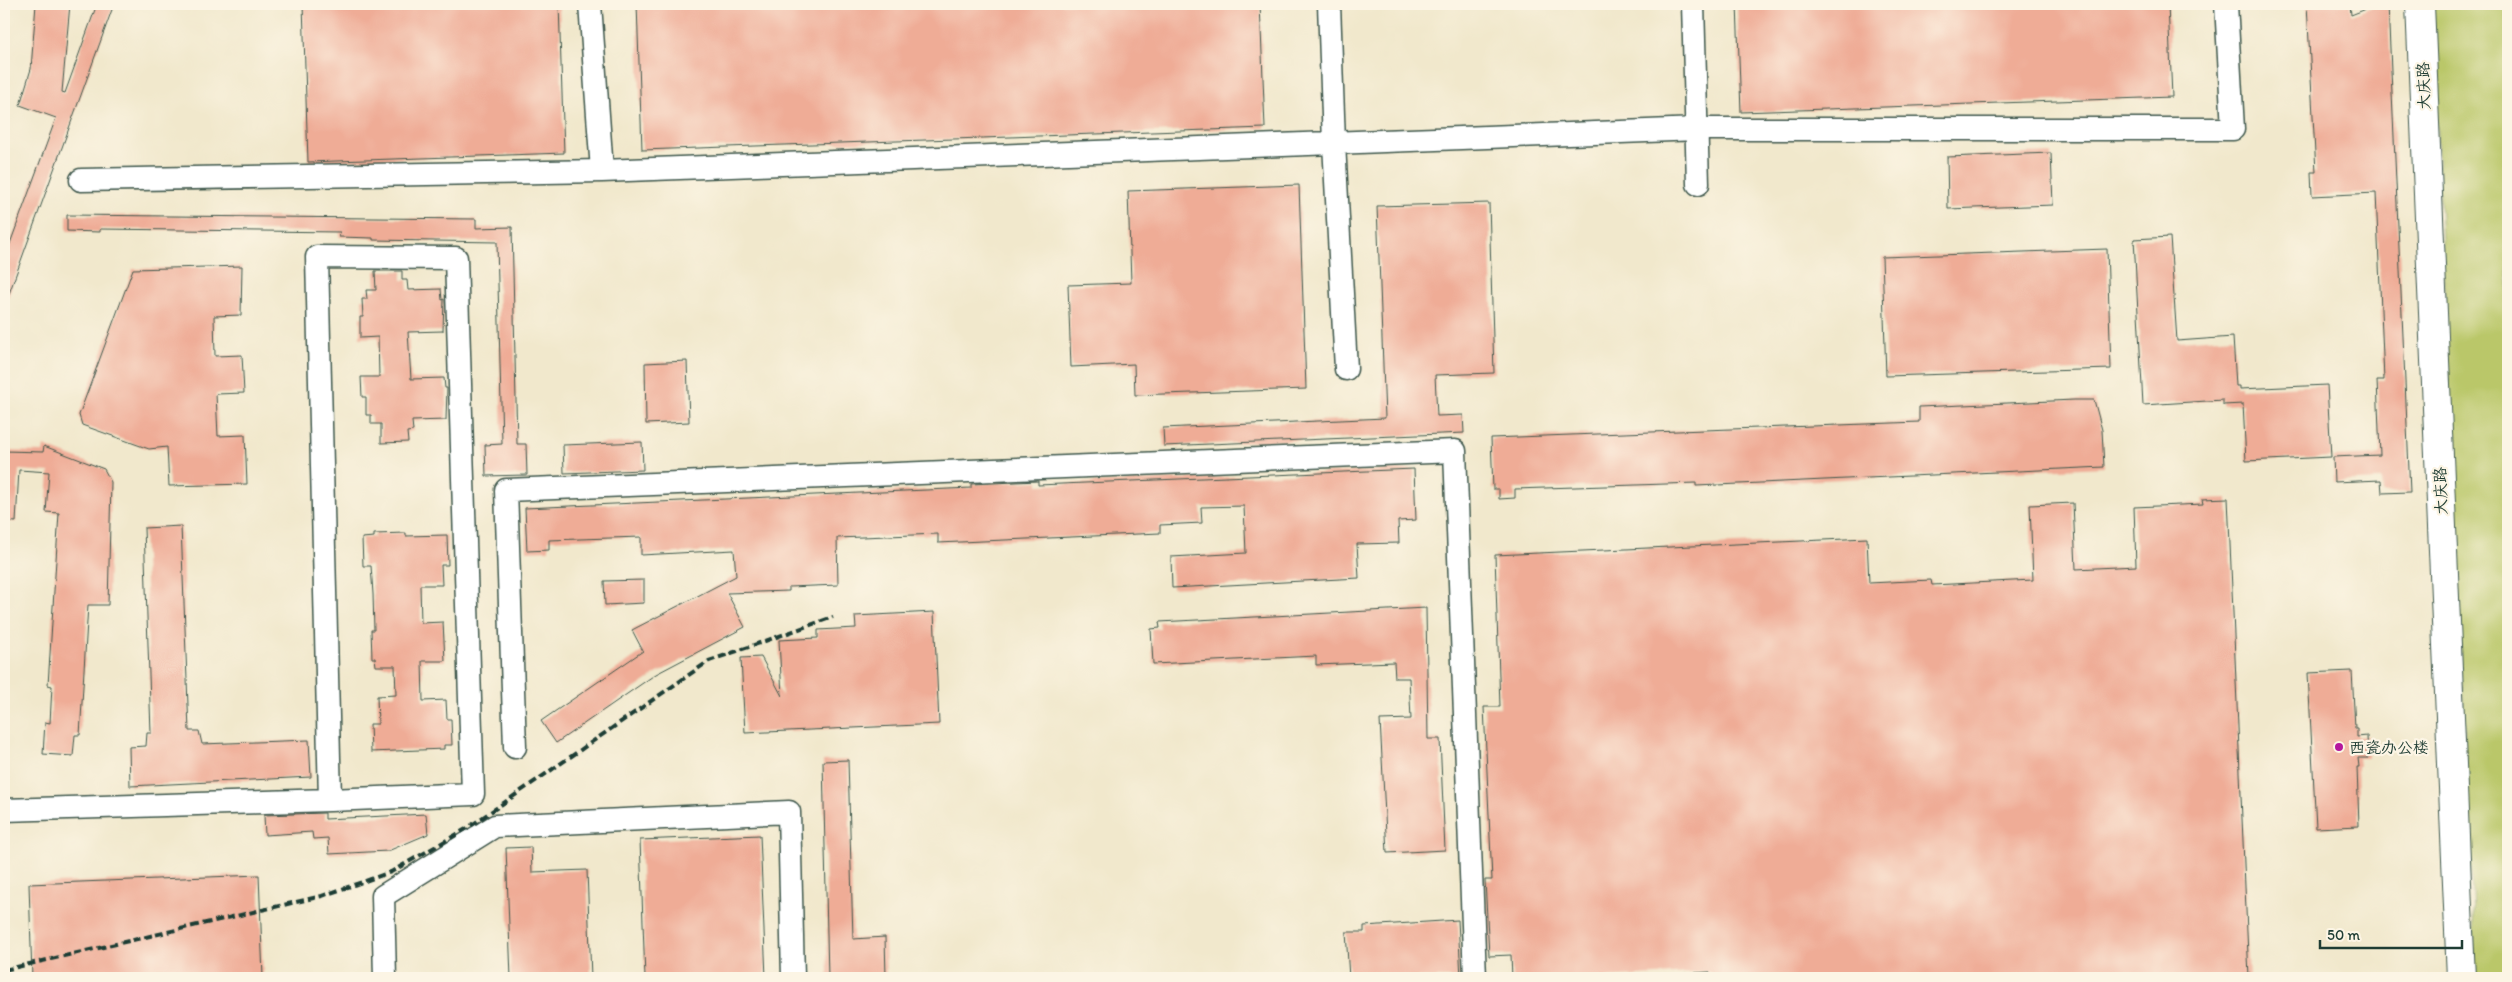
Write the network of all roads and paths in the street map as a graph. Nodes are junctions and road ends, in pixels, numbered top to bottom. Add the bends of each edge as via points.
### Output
1 (590, 4) edge
2 (1329, 4) edge
3 (1693, 4) edge
4 (2226, 4) edge
5 (2420, 4) edge
6 (1698, 129) junction
7 (1334, 143) junction
8 (602, 171) junction
9 (81, 180) dead end
10 (1698, 184) dead end
11 (1346, 369) dead end
12 (514, 747) dead end
13 (330, 800) junction
14 (4, 810) edge
15 (385, 978) edge
16 (793, 978) edge
17 (1475, 978) edge
18 (2461, 978) edge

1 - 8 street
2 - 7 street
3 - 6 street
4 - 6 street via 2233,129
5 - 18 main road, 大庆路
6 - 7 street
6 - 10 street
7 - 8 street
7 - 11 street
8 - 9 street
12 - 17 street via 506,490 1455,451
13 - 13 street via 473,794 456,258 317,257
13 - 14 street
15 - 16 street via 383,896 495,826 789,812

